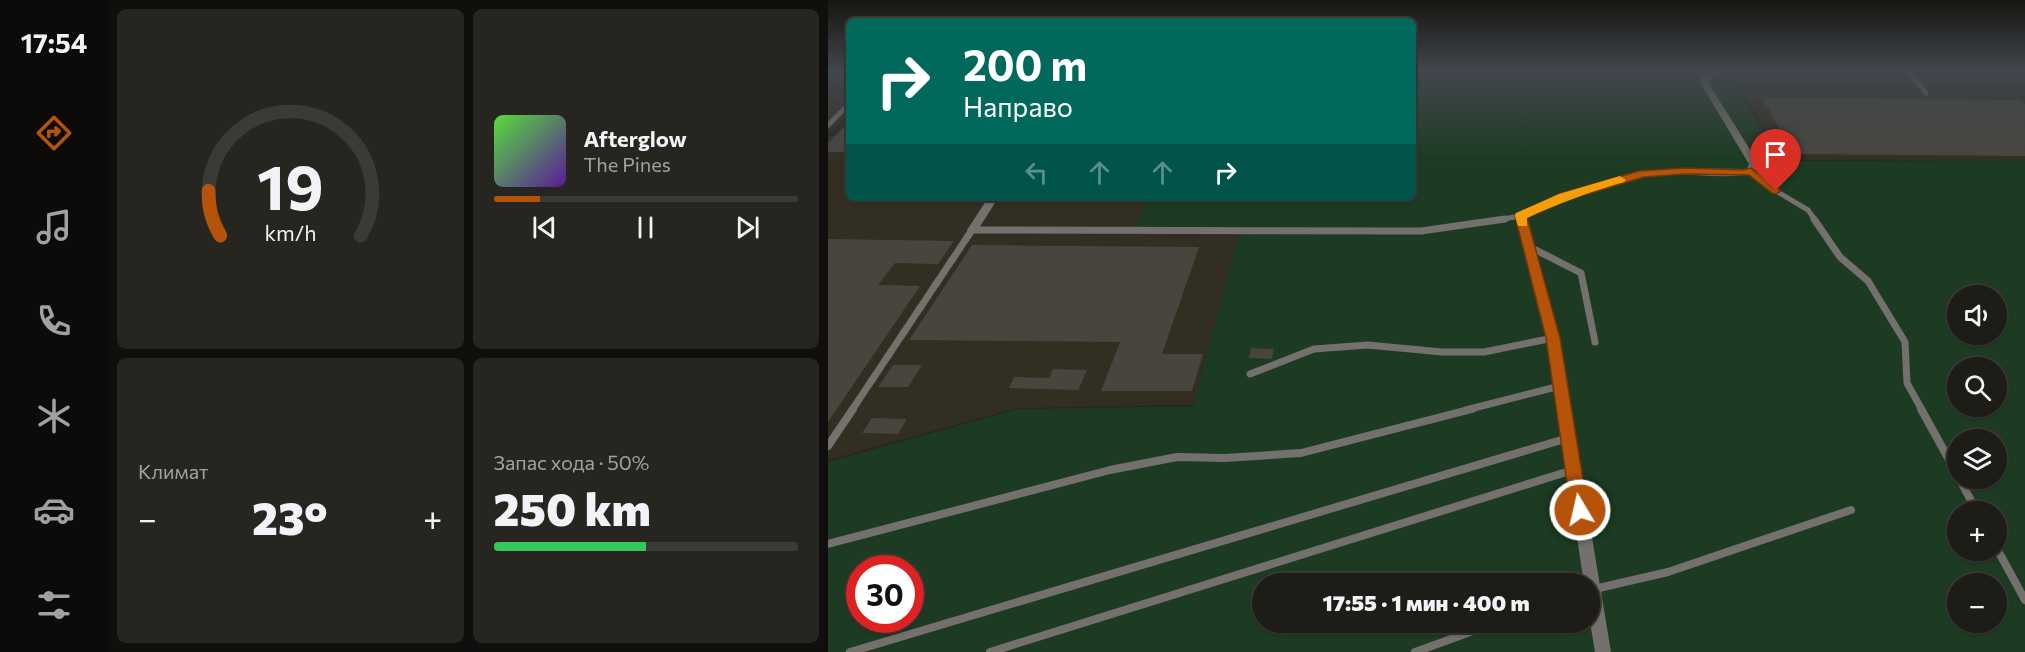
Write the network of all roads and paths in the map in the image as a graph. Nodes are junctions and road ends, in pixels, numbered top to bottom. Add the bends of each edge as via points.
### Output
1 (1716, 101) edge
2 (846, 107) edge
3 (828, 125) edge
4 (1751, 171) junction
5 (991, 201) edge
6 (1520, 216) junction
7 (972, 230) junction
8 (1528, 246) junction
9 (1553, 338) junction
10 (1595, 342) dead end
11 (1250, 374) dead end
12 (1560, 386) junction
13 (1568, 438) junction
14 (828, 446) edge
15 (1947, 457) edge
16 (1574, 470) junction
17 (1851, 510) dead end
18 (828, 544) edge
19 (2004, 561) edge
20 (1589, 573) edge
21 (1600, 587) edge
22 (2025, 600) edge
23 (1468, 633) edge
24 (1599, 633) edge
25 (850, 652) edge
26 (990, 652) edge
27 (1415, 652) edge
28 (1603, 652) edge

1 - 4 street via 1754,164
2 - 3 lane
4 - 6 street via 1643,174 1563,197
4 - 15 lane via 1808,210 1840,257 1868,281 1905,342 1907,383
5 - 7 street
6 - 7 lane via 1412,231
6 - 8 street
7 - 14 lane
8 - 9 street
8 - 10 lane via 1581,273
9 - 11 lane via 1484,352 1368,345 1314,349
9 - 12 street
12 - 13 street
12 - 18 lane via 1301,453 1177,457 1110,470
13 - 16 street
13 - 25 lane
16 - 20 street
16 - 26 lane
17 - 21 lane via 1668,572
19 - 22 lane
23 - 27 lane
24 - 28 street

